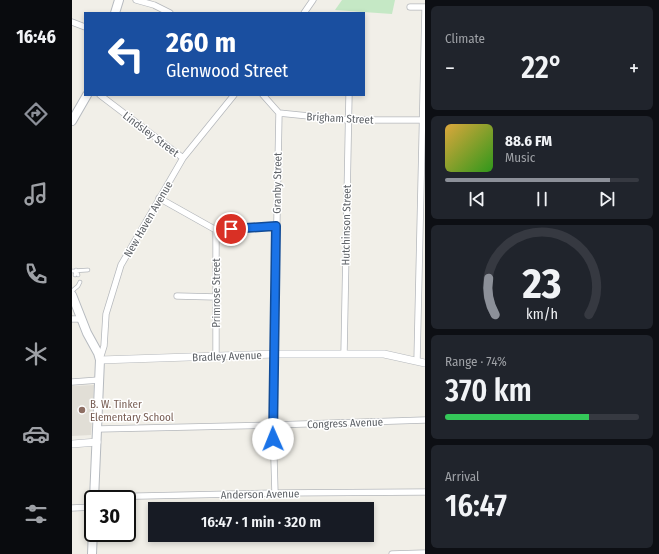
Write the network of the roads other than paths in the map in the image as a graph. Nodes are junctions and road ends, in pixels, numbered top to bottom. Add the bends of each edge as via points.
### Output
1 (119, 0) edge
2 (136, 0) edge
3 (314, 0) edge
4 (410, 7) dead end
5 (425, 8) edge
6 (115, 12) edge
7 (168, 12) edge
8 (305, 12) edge
9 (72, 22) edge
10 (84, 27) edge
11 (86, 96) edge
12 (101, 96) edge
13 (233, 96) edge
14 (264, 96) edge
15 (349, 96) edge
16 (279, 113) junction
17 (348, 120) junction
18 (423, 120) edge
19 (72, 121) edge
20 (183, 158) junction
21 (159, 198) junction
22 (276, 226) junction
23 (216, 230) junction
24 (74, 270) edge
25 (88, 270) dead end
26 (77, 275) dead end
27 (78, 283) dead end
28 (72, 292) edge
29 (72, 295) edge
30 (177, 296) dead end
31 (216, 297) junction
32 (72, 319) edge
33 (81, 319) junction
34 (275, 354) junction
35 (344, 354) junction
36 (216, 357) junction
37 (100, 360) junction
38 (421, 362) edge
39 (99, 380) junction
40 (72, 382) edge
41 (425, 420) edge
42 (273, 425) junction
43 (98, 429) junction
44 (97, 442) junction
45 (72, 444) edge
46 (94, 490) edge
47 (425, 492) edge
48 (275, 493) junction
49 (136, 497) edge
50 (84, 507) edge
51 (72, 508) edge
52 (92, 542) edge
53 (425, 552) edge
54 (92, 554) edge
55 (392, 554) edge
56 (406, 554) edge

1 - 6 main road
2 - 7 street
3 - 8 street
4 - 5 street
5 - 18 street
9 - 10 street
11 - 19 main road
12 - 20 street, Lindsley Street
13 - 20 street, New Haven Avenue
14 - 16 street
15 - 17 street, Hutchinson Street
16 - 17 street, Brigham Street
16 - 22 street, Granby Street
17 - 18 street, Brigham Street
17 - 35 street, Hutchinson Street
18 - 38 street
20 - 21 street, New Haven Avenue
21 - 23 street
21 - 37 street, New Haven Avenue via 121,266 106,314 104,346
22 - 23 street
22 - 34 street, Granby Street
23 - 31 street, Primrose Street
24 - 25 lane
24 - 26 lane
27 - 28 lane
29 - 33 main road
30 - 31 street
31 - 36 street, Primrose Street
32 - 33 street
33 - 37 main road
34 - 35 street, Bradley Avenue
34 - 36 street, Bradley Avenue
34 - 42 street, Granby Street
35 - 38 street, Bradley Avenue via 384,354
36 - 37 street, Bradley Avenue
37 - 39 main road
39 - 40 street
39 - 43 main road
41 - 42 street, Congress Avenue
42 - 43 street, Congress Avenue
42 - 48 street, Granby Street
43 - 44 main road
44 - 45 street
44 - 46 main road
47 - 48 street, Anderson Avenue
48 - 49 street, Anderson Avenue
50 - 51 street
52 - 54 main road
53 - 56 street
55 - 56 street

